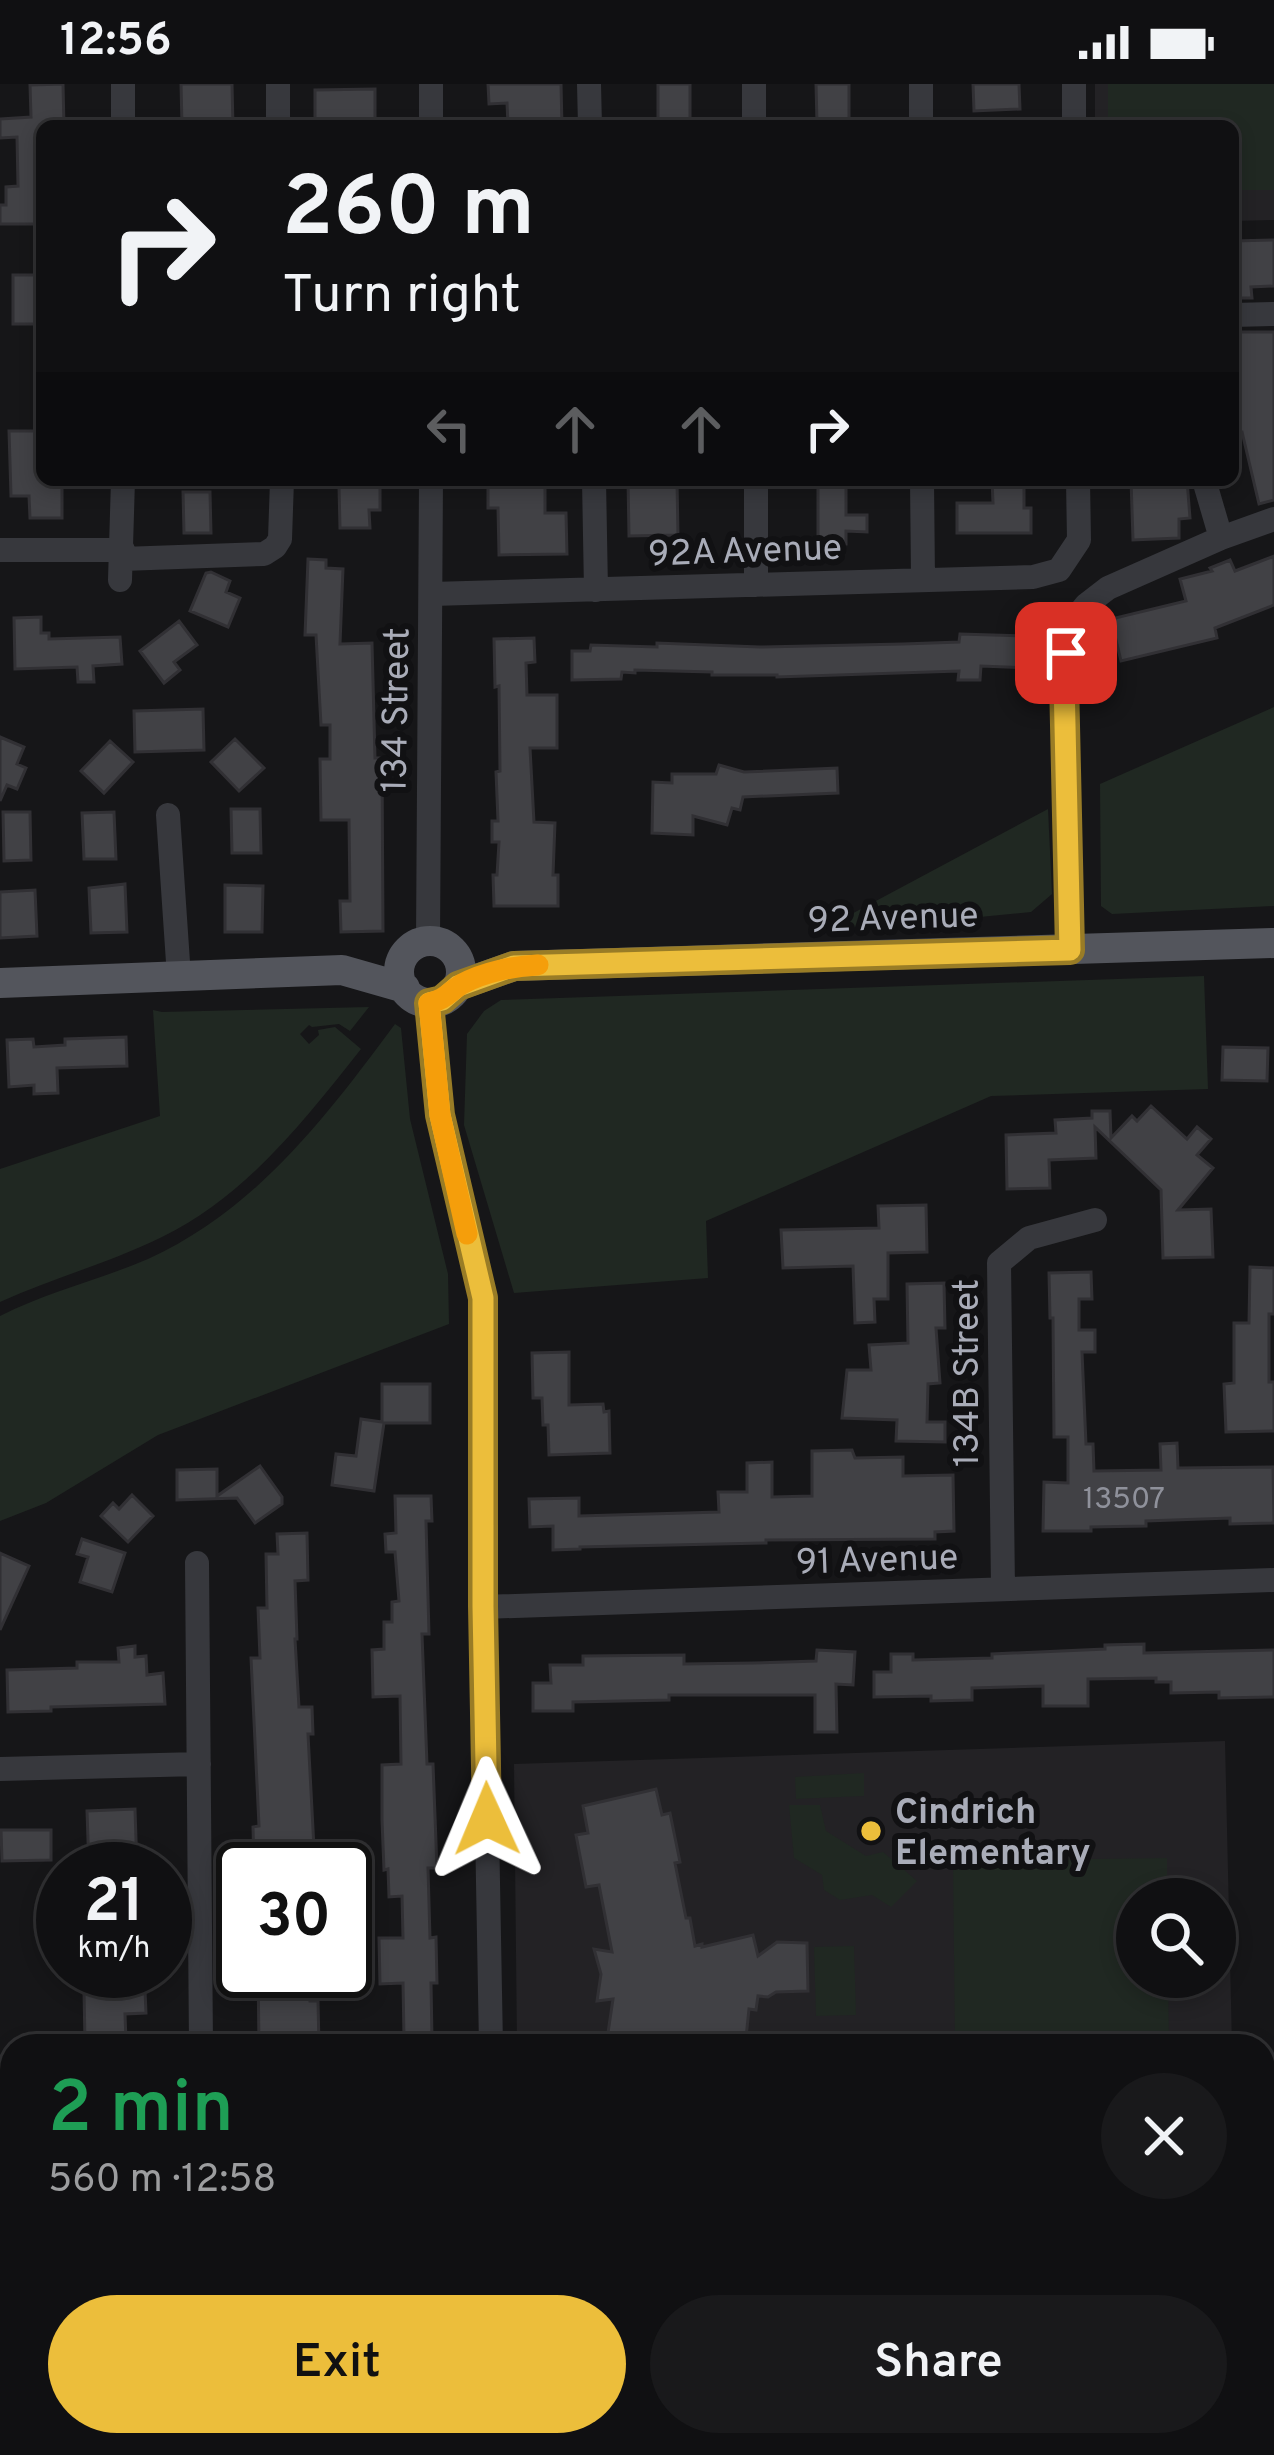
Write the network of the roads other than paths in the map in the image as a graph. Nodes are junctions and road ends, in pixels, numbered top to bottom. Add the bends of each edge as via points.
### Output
1 (123, 84) edge
2 (278, 84) edge
3 (430, 84) edge
4 (589, 84) edge
5 (754, 84) edge
6 (921, 84) edge
7 (1074, 84) edge
8 (123, 120) edge
9 (278, 120) edge
10 (431, 120) edge
11 (590, 120) edge
12 (754, 120) edge
13 (921, 120) edge
14 (1074, 120) edge
15 (1274, 314) edge
16 (1239, 315) edge
17 (123, 486) edge
18 (282, 486) edge
19 (431, 486) edge
20 (594, 486) edge
21 (756, 486) edge
22 (922, 486) edge
23 (1078, 486) edge
24 (1206, 486) edge
25 (1274, 519) edge
26 (1221, 538) junction
27 (0, 550) edge
28 (122, 563) junction
29 (923, 579) junction
30 (756, 585) junction
31 (596, 590) junction
32 (431, 595) junction
33 (168, 815) dead end
34 (1274, 943) edge
35 (429, 949) junction
36 (1070, 950) junction
37 (514, 966) junction
38 (342, 970) junction
39 (178, 977) junction
40 (0, 983) edge
41 (458, 986) junction
42 (417, 995) junction
43 (1095, 1220) dead end
44 (197, 1563) dead end
45 (1274, 1580) edge
46 (1003, 1589) junction
47 (483, 1606) junction
48 (199, 1764) junction
49 (0, 1769) edge
50 (201, 2034) edge
51 (491, 2034) edge

1 - 8 street
2 - 9 street
3 - 10 street
4 - 11 street
5 - 12 street
6 - 13 street
7 - 14 street
15 - 16 street
17 - 28 street
18 - 28 street via 280,539 264,554
19 - 32 street, 134 Street
20 - 31 street
21 - 30 street
22 - 29 street
23 - 29 street, 92A Avenue via 1078,540 1059,570
24 - 26 street
25 - 26 street
26 - 36 street via 1108,588 1069,626
27 - 28 street
29 - 30 street, 92A Avenue
30 - 31 street, 92A Avenue
31 - 32 street, 92A Avenue
32 - 35 street, 134 Street
33 - 39 street
34 - 36 main road, 92 Avenue
35 - 37 main road
35 - 38 main road
35 - 41 main road via 461,970
35 - 42 main road via 399,973
36 - 37 main road, 92 Avenue
37 - 41 main road
38 - 39 main road
38 - 42 main road
39 - 40 main road
41 - 42 main road via 442,1000
42 - 47 street via 483,1298
43 - 46 street, 134B Street via 1029,1238 999,1263
44 - 48 street
45 - 46 street, 91 Avenue
46 - 47 street, 91 Avenue
47 - 51 street
48 - 49 street
48 - 50 street

